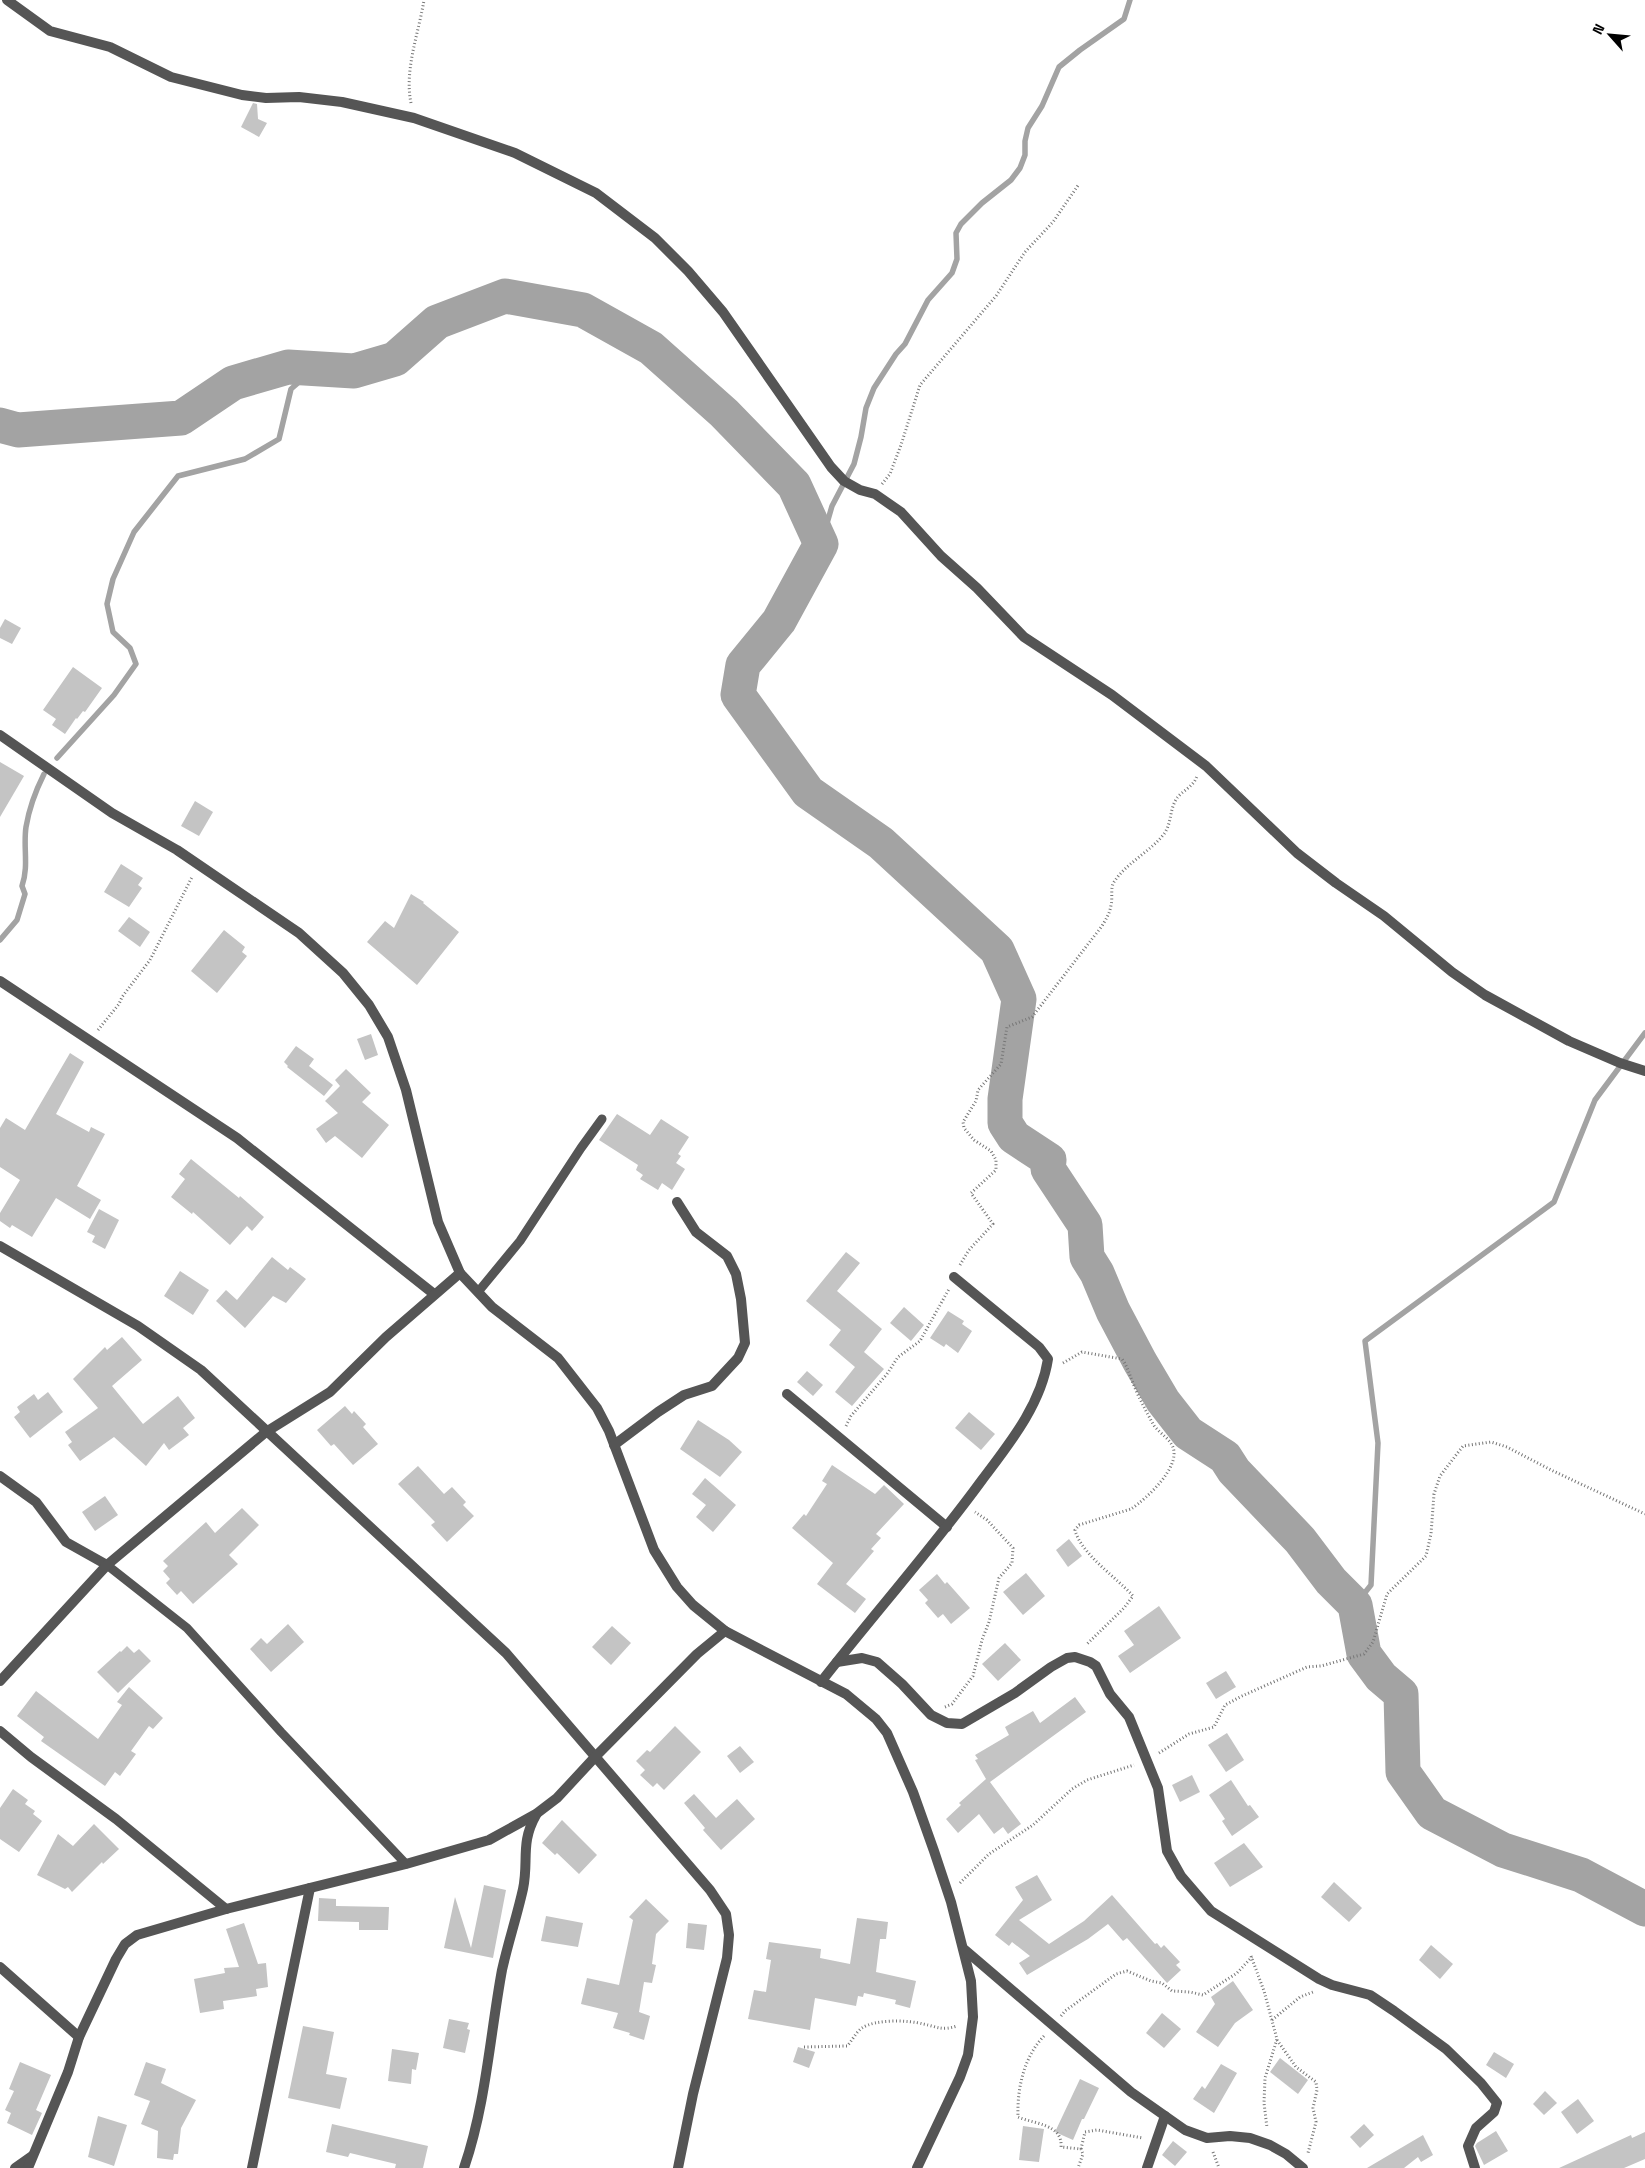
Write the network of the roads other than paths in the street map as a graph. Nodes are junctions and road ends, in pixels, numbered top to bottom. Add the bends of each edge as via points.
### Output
1 (7, 0) edge
2 (0, 735) edge
3 (0, 980) edge
4 (1645, 1071) edge
5 (602, 1119) dead end
6 (677, 1202) dead end
7 (0, 1246) edge
8 (460, 1273) junction
9 (954, 1277) road end
10 (478, 1292) junction
11 (434, 1294) junction
12 (787, 1394) dead end
13 (266, 1432) junction
14 (614, 1445) junction
15 (0, 1476) edge
16 (947, 1527) junction
17 (108, 1564) junction
18 (725, 1631) junction
19 (837, 1662) junction
20 (0, 1681) edge
21 (821, 1682) junction
22 (0, 1731) edge
23 (596, 1756) junction
24 (536, 1814) junction
25 (406, 1864) junction
26 (310, 1888) junction
27 (226, 1908) junction
28 (964, 1950) junction
29 (0, 1967) edge
30 (79, 2036) junction
31 (1165, 2116) junction
32 (33, 2155) junction
33 (1303, 2167) edge
34 (15, 2168) edge
35 (28, 2168) edge
36 (252, 2168) edge
37 (464, 2168) edge
38 (678, 2168) edge
39 (918, 2168) edge
40 (1147, 2168) edge
41 (1475, 2168) edge

1 - 4 street via 50,31 110,48 171,78 242,95 325,100 414,118 514,153 596,193 655,238 682,264 723,312 844,481 875,494 901,512 1024,637 1112,696 1201,763 1297,853 1384,916 1469,985 1569,1041
2 - 8 street via 112,813 300,933 343,973 388,1037 406,1090 438,1222
3 - 11 street via 237,1138
5 - 10 lane via 520,1241
6 - 14 street via 696,1232 727,1256 736,1274 745,1343 738,1358 712,1386 684,1395
7 - 13 street via 162,1342 201,1370
8 - 10 street
8 - 11 street
9 - 16 street via 1048,1359 1046,1372 1023,1424
10 - 14 street via 558,1358 597,1408
11 - 13 street via 330,1392
12 - 16 street
13 - 17 street
13 - 23 street via 479,1626
14 - 18 street via 664,1567 693,1605
15 - 17 street via 36,1502 66,1542
16 - 19 street
17 - 20 street
17 - 25 lane via 187,1628
18 - 21 street
18 - 23 street via 696,1654
19 - 21 street
19 - 41 street via 862,1658 877,1662 931,1715 948,1723 962,1724 1067,1658 1083,1658 1096,1666 1110,1694 1129,1717 1158,1788 1167,1851 1180,1876 1211,1911 1319,1979 1370,1995 1446,2049 1497,2103 1494,2112 1476,2128 1468,2146
21 - 28 street via 846,1694 876,1719 891,1740 934,1851
22 - 27 street
23 - 24 street via 557,1798
23 - 38 street via 710,1890 726,1914 729,1935 727,1958
24 - 25 street via 489,1840
24 - 37 street via 525,1846 524,1885 502,1968 476,2122
25 - 26 street
26 - 27 street
26 - 36 street
27 - 30 street via 137,1935 125,1944
28 - 31 street via 1131,2092
28 - 39 street via 972,1982 973,2017 968,2055
29 - 30 street
30 - 32 street via 68,2072
31 - 33 street via 1186,2130 1207,2138 1230,2136 1270,2144
31 - 40 street
32 - 34 street
32 - 35 street

